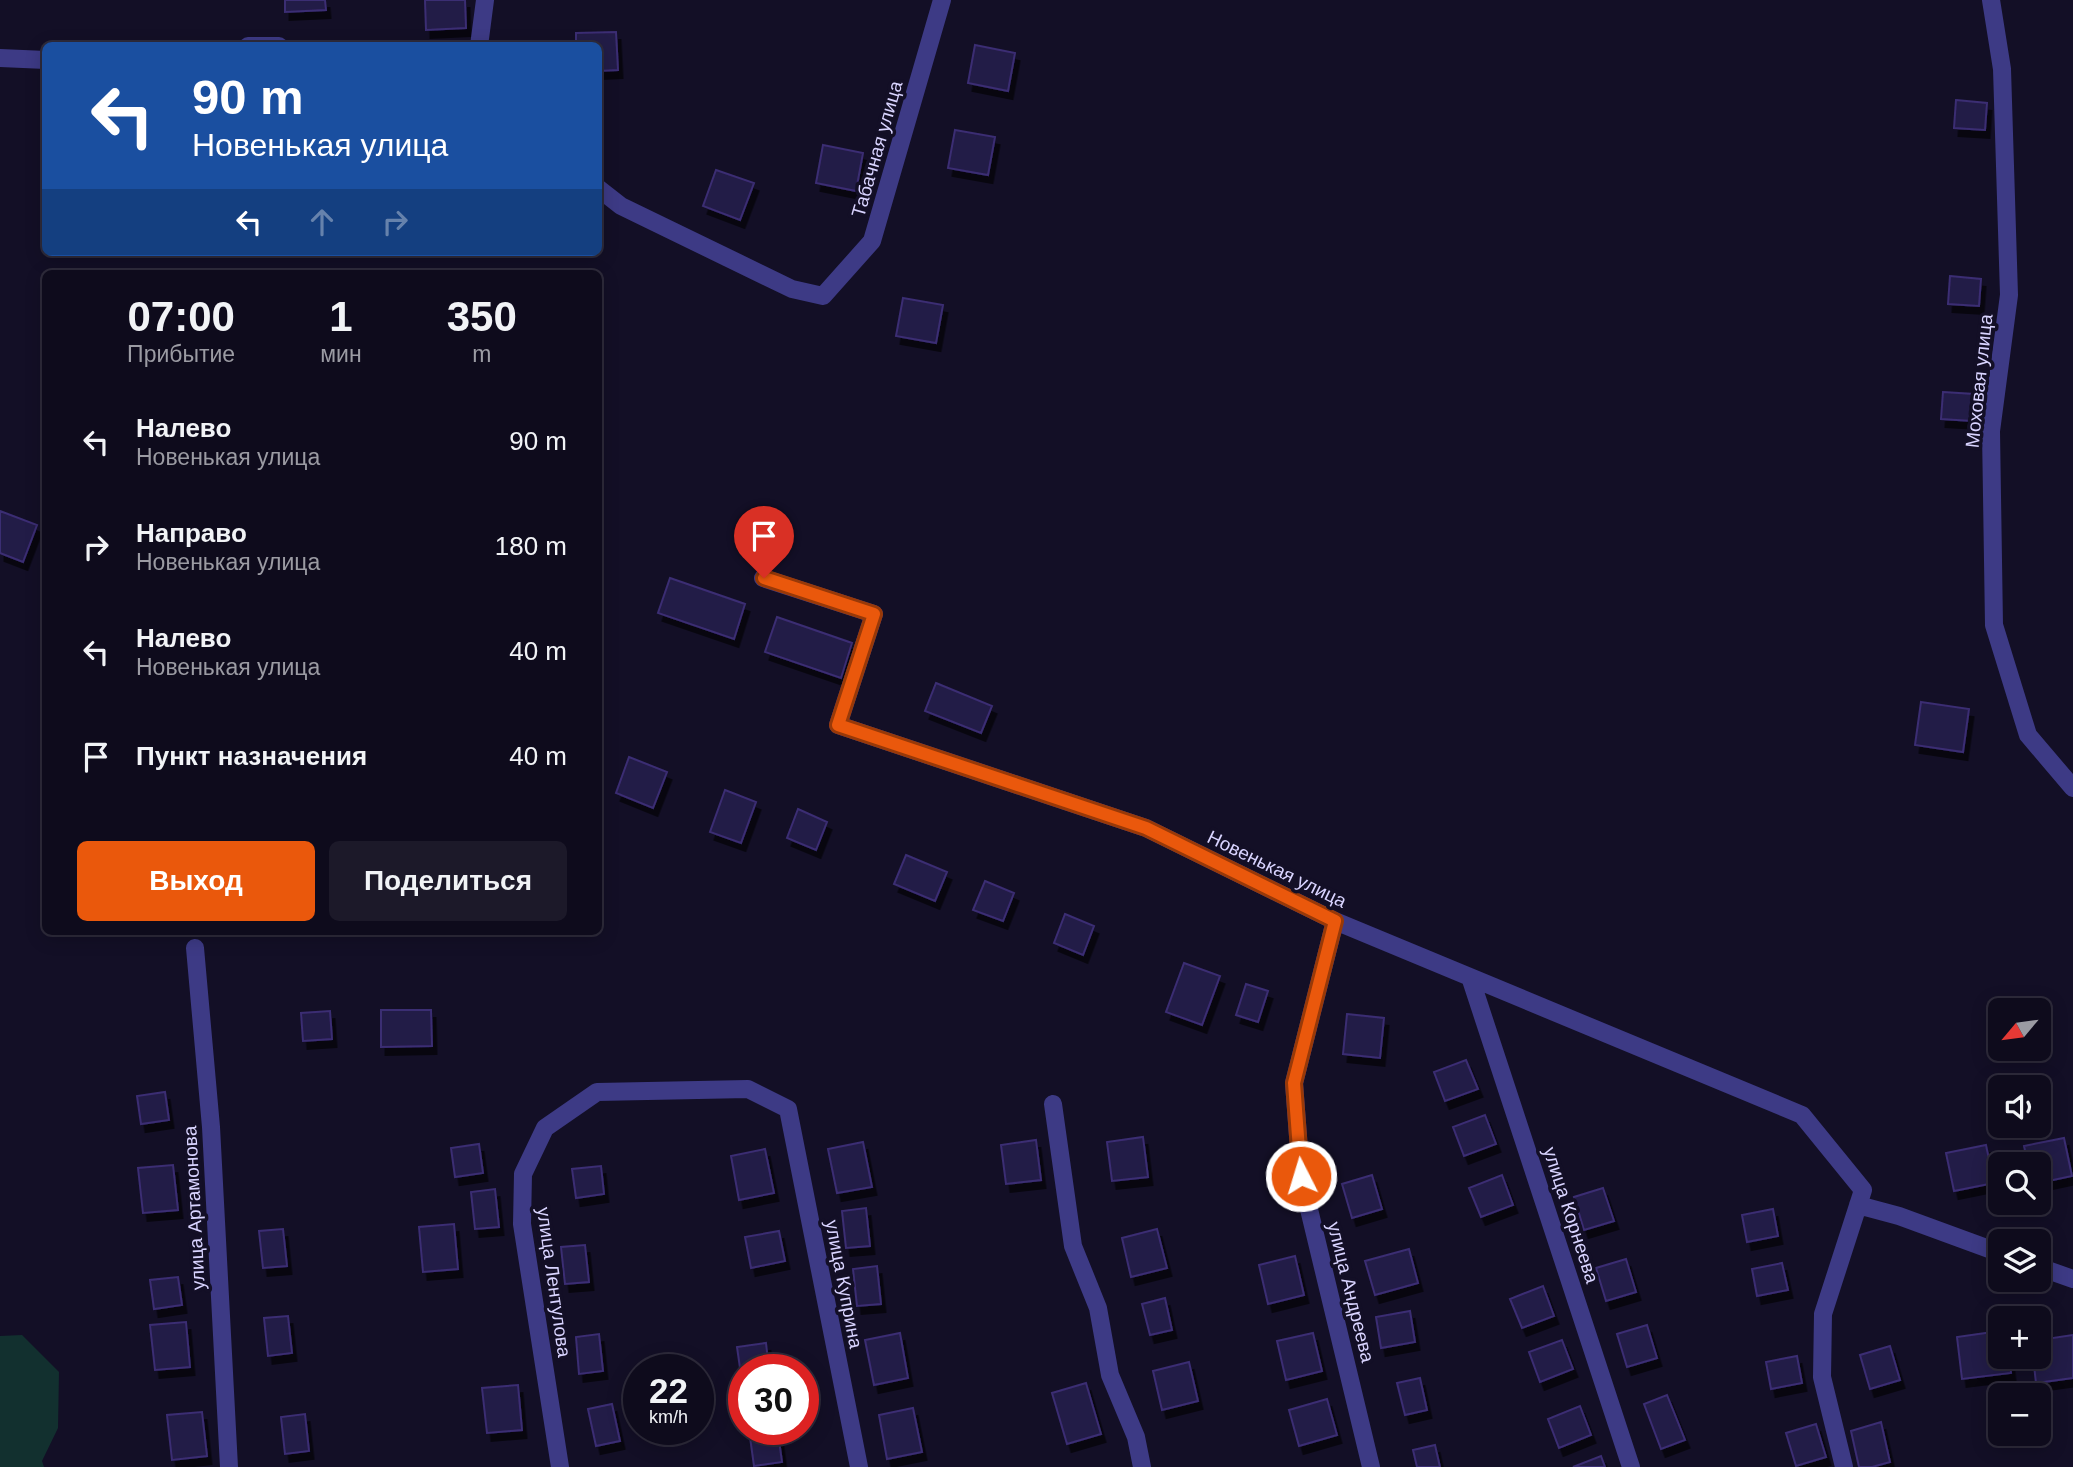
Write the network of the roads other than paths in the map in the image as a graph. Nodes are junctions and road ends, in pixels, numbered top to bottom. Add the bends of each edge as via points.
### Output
1 (485, 0) edge
2 (942, 0) edge
3 (1991, 0) edge
4 (480, 42) edge
5 (0, 58) edge
6 (42, 60) edge
7 (602, 191) edge
8 (764, 578) dead end
9 (2073, 788) edge
10 (1335, 921) junction
11 (195, 948) dead end
12 (1470, 977) junction
13 (1053, 1104) dead end
14 (788, 1109) joint
15 (1858, 1205) junction
16 (1988, 1249) edge
17 (2051, 1271) edge
18 (2073, 1279) edge
19 (229, 1467) edge
20 (560, 1467) edge
21 (859, 1467) edge
22 (1142, 1467) edge
23 (1371, 1467) edge
24 (1632, 1467) edge
25 (1844, 1467) edge

1 - 4 street
2 - 7 street, Табачная улица via 872,241 823,296 792,289 621,206
3 - 9 street, Моховая улица via 2002,69 2009,295 1991,431 1994,625 2028,735
5 - 6 street
8 - 10 street, Новенькая улица via 874,614 838,725 1146,828
10 - 12 street, Новенькая улица
10 - 23 street, улица Андреева via 1294,1083 1301,1176
11 - 19 street, улица Артамонова via 211,1127
12 - 15 street, Новенькая улица via 1802,1115 1863,1190
12 - 24 street, улица Корнеева
13 - 22 street via 1073,1246 1098,1308 1110,1375 1136,1437
14 - 20 street, улица Лентулова via 748,1089 597,1091 545,1128 523,1174 522,1224
14 - 21 street, улица Куприна
15 - 16 street
15 - 25 street via 1823,1314 1822,1377
17 - 18 street

